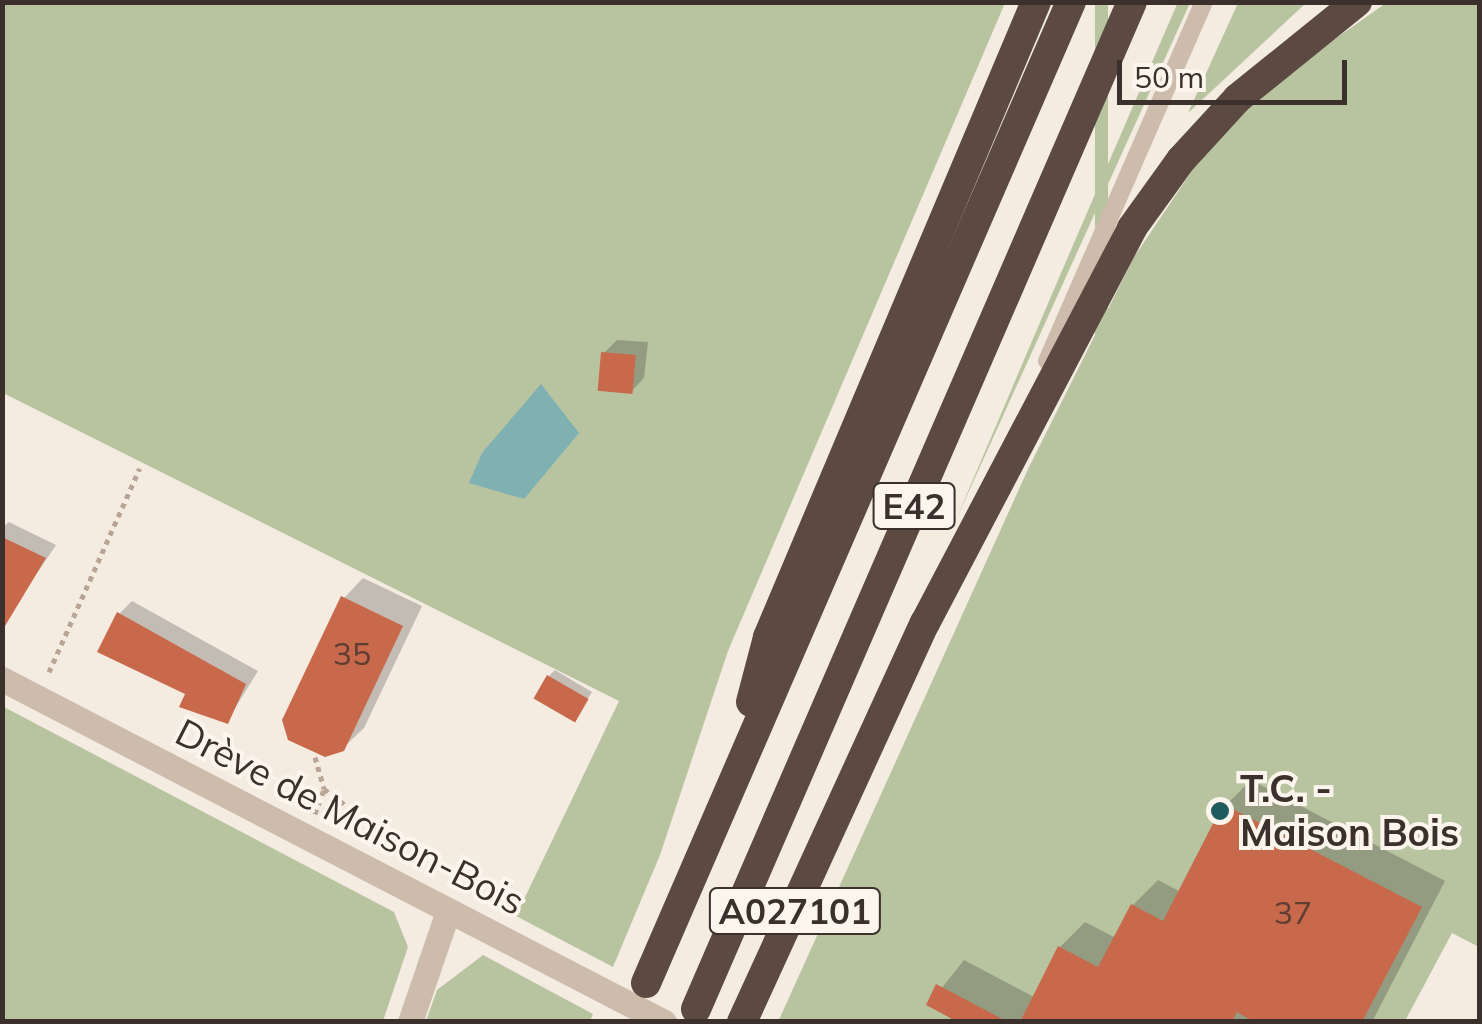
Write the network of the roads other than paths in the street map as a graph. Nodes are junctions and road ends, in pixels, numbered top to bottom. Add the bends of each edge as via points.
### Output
1 (1036, 2) edge
2 (1071, 2) edge
3 (1132, 2) edge
4 (1204, 2) edge
5 (1357, 2) edge
6 (1013, 445) junction
7 (2, 679) edge
8 (724, 801) junction
9 (448, 911) junction
10 (646, 983) dead end
11 (696, 1009) dead end
12 (410, 1022) edge
13 (664, 1022) edge
14 (742, 1022) edge

1 - 8 highway via 1003,94 768,636
2 - 8 highway, E42
3 - 11 highway, E42
4 - 6 lane
5 - 6 highway via 1267,72 1181,160 1132,228
6 - 14 highway, A027101
7 - 9 street, Drève de Maison-Bois
8 - 10 highway, E42
9 - 12 street
9 - 13 street, Drève de Maison-Bois

